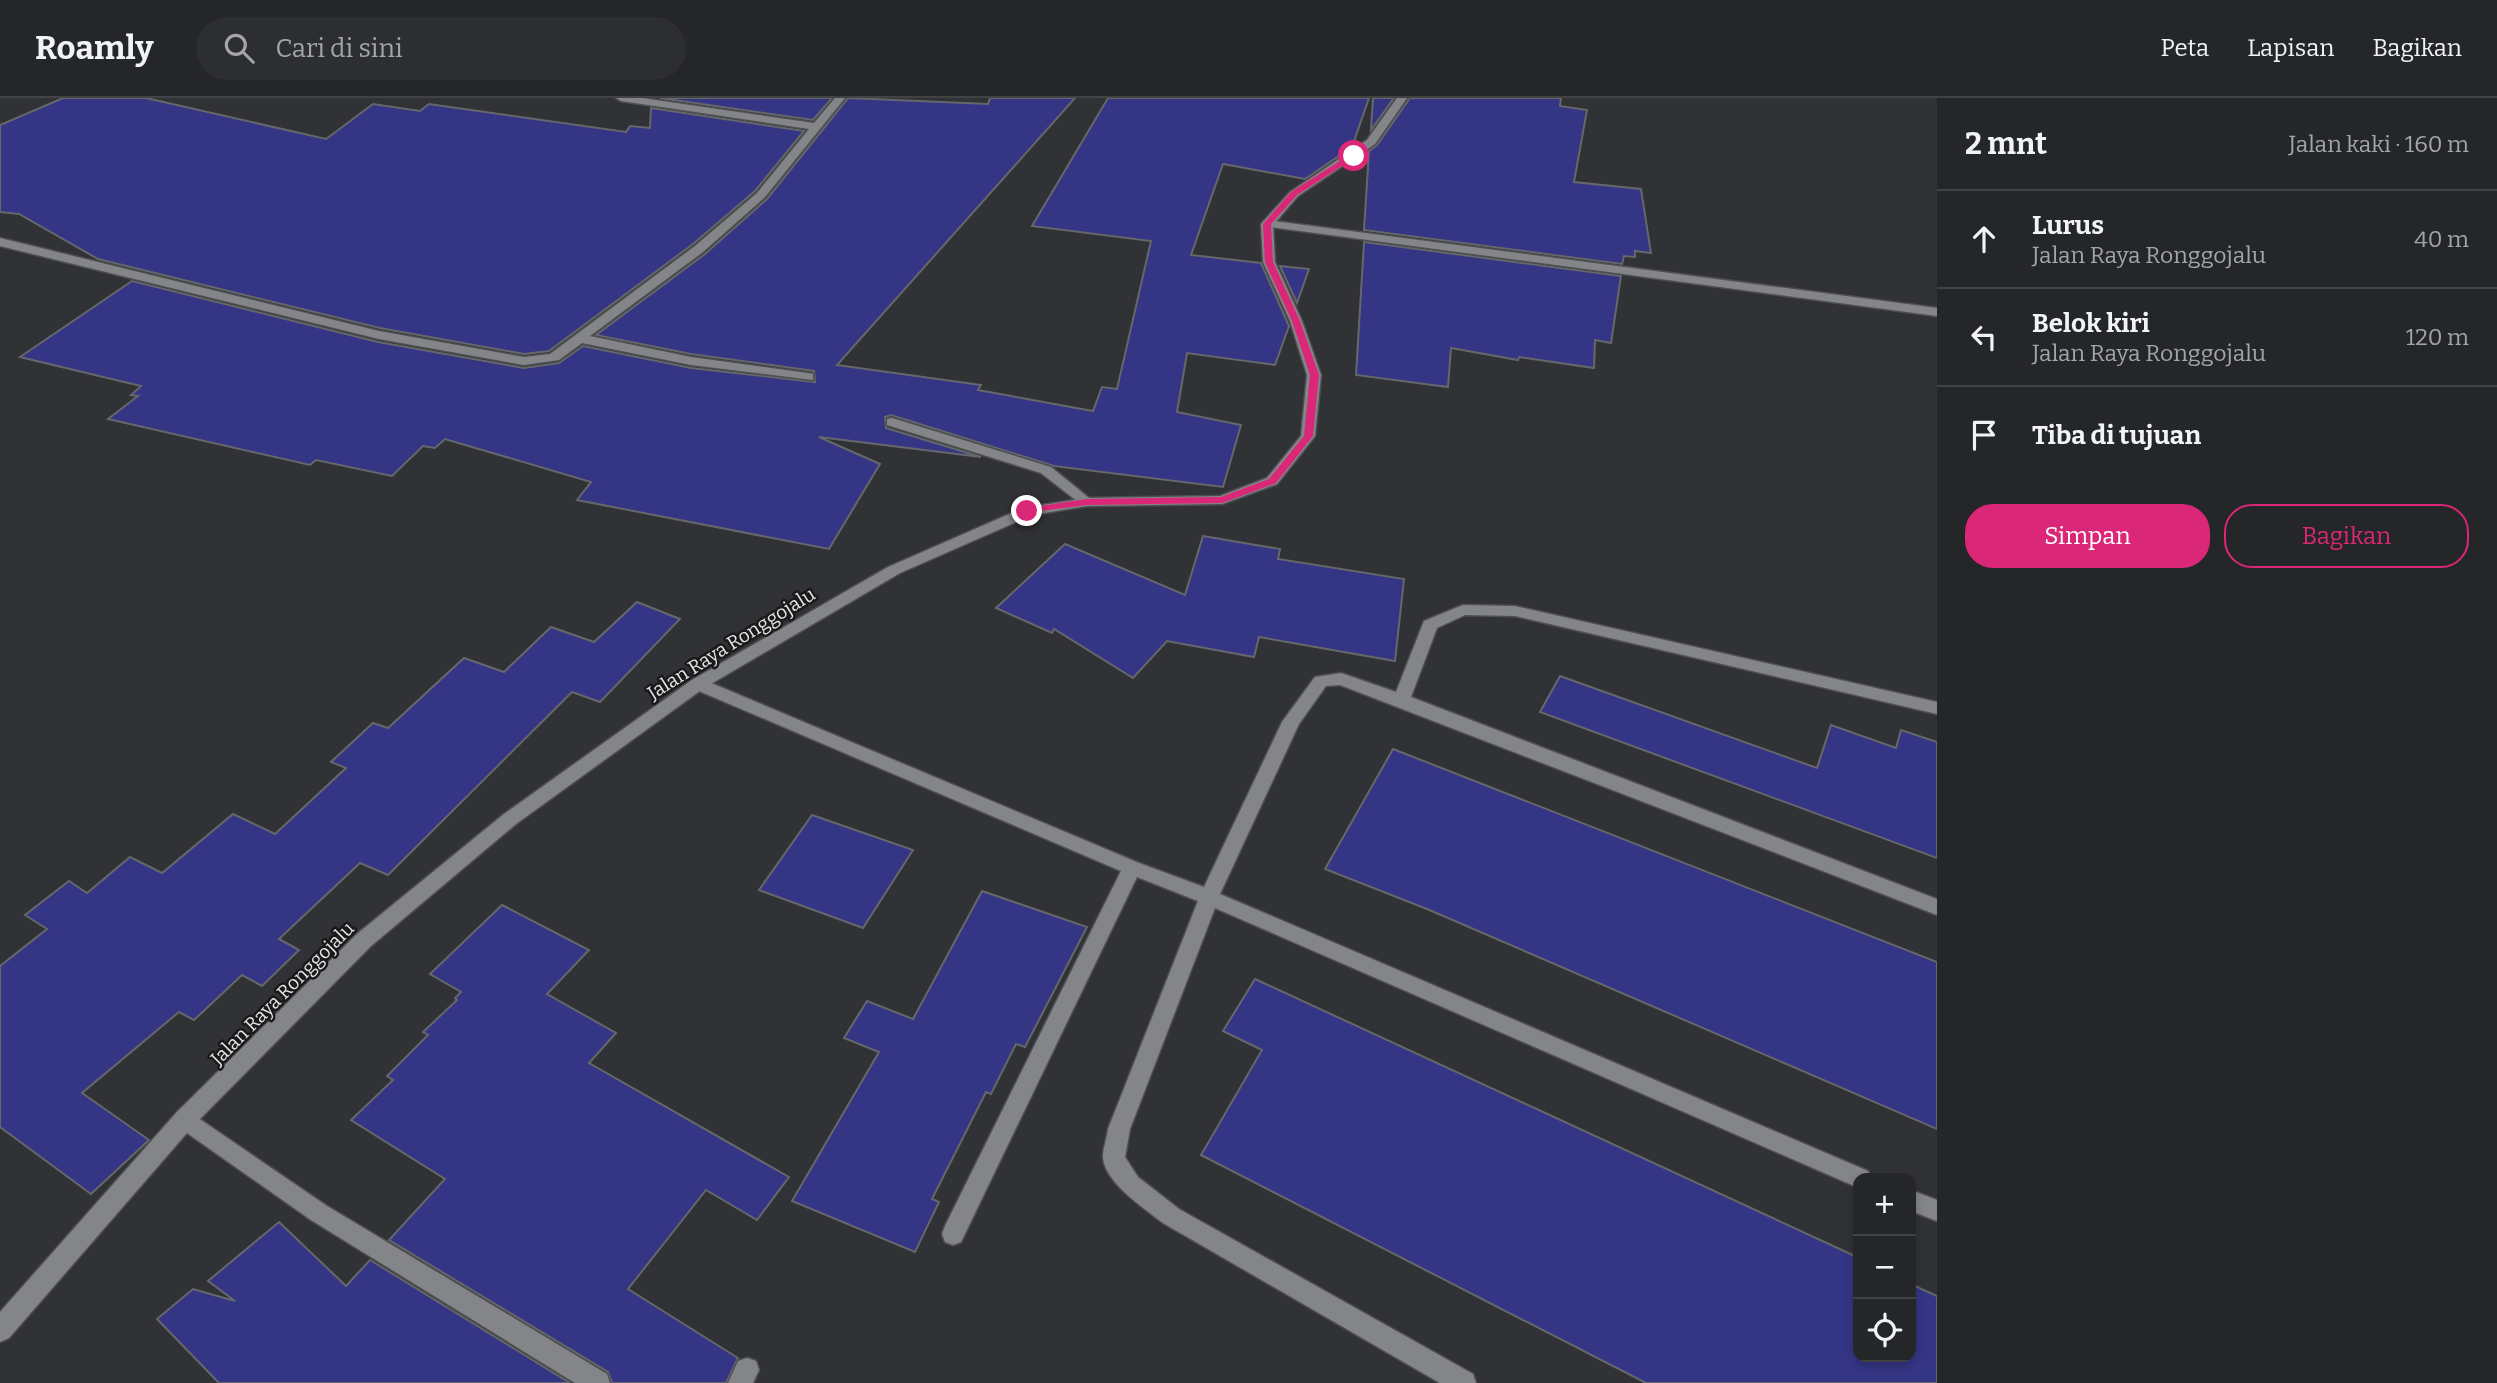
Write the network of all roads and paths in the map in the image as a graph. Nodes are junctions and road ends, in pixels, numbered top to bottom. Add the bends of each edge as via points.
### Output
1 (621, 98) edge
2 (840, 98) edge
3 (1402, 98) edge
4 (817, 127) junction
5 (1267, 224) junction
6 (0, 242) edge
7 (1937, 312) edge
8 (583, 339) junction
9 (808, 377) dead end
10 (892, 422) dead end
11 (1087, 502) junction
12 (698, 684) junction
13 (1401, 700) junction
14 (1937, 708) edge
15 (1132, 868) junction
16 (1209, 897) junction
17 (1937, 907) edge
18 (185, 1119) junction
19 (1853, 1175) edge
20 (1916, 1202) edge
21 (1937, 1211) edge
22 (953, 1234) dead end
23 (0, 1329) edge
24 (598, 1383) edge
25 (1464, 1383) edge

1 - 4 street
2 - 4 street
3 - 5 street via 1371,142 1294,194
4 - 8 street via 761,195
5 - 7 street
5 - 11 street, Jalan Raya Ronggojalu via 1269,262 1314,375 1308,436 1272,481 1222,500
6 - 8 street via 379,335 524,361 554,357
8 - 9 street
10 - 11 street via 1046,470
11 - 12 street, Jalan Raya Ronggojalu via 1027,511 894,570
12 - 15 street
12 - 18 street, Jalan Raya Ronggojalu via 510,819 364,940
13 - 14 street via 1430,625 1464,610 1514,611
13 - 16 street via 1341,679 1321,681 1291,722
13 - 17 street
15 - 16 street
15 - 22 street
16 - 19 street
16 - 25 street via 1119,1129 1114,1159 1130,1184 1171,1216
18 - 23 street, Jalan Raya Ronggojalu
18 - 24 street via 319,1213
20 - 21 street

